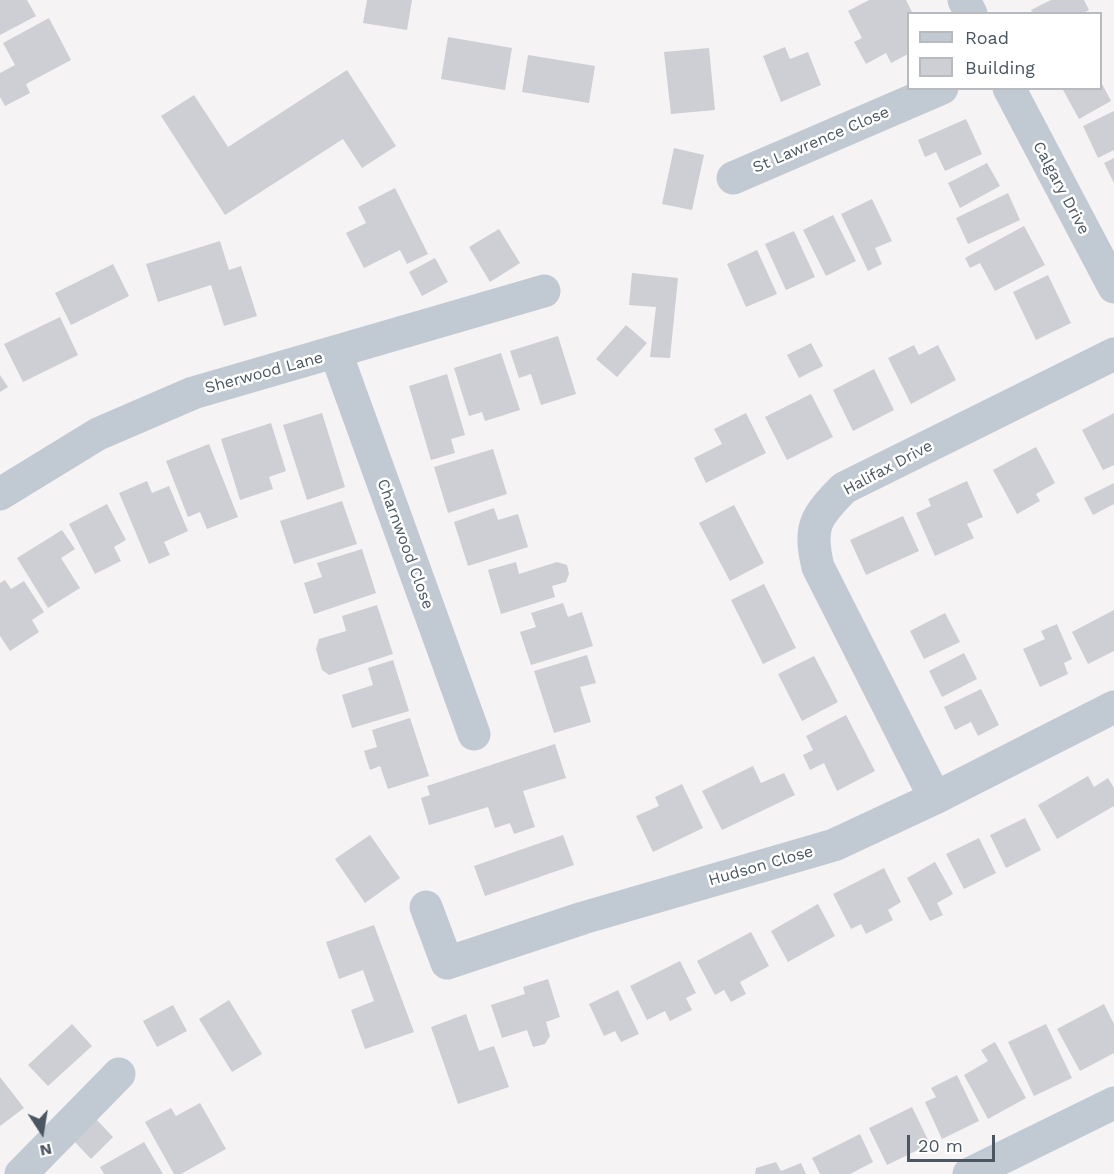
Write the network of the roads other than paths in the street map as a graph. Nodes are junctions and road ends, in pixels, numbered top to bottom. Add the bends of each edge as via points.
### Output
1 (937, 90) edge
2 (1010, 90) edge
3 (733, 178) dead end
4 (1114, 287) edge
5 (544, 291) dead end
6 (336, 353) junction
7 (1114, 354) edge
8 (0, 494) edge
9 (1114, 707) edge
10 (474, 734) dead end
11 (935, 798) junction
12 (426, 907) dead end
13 (119, 1074) dead end
14 (1114, 1103) edge
15 (21, 1174) edge
16 (969, 1174) edge

1 - 3 street, St Lawrence Close
2 - 4 street, Calgary Drive
5 - 6 street, Sherwood Lane
6 - 8 street, Sherwood Lane via 193,393 98,434
6 - 10 street, Charnwood Close
7 - 11 street, Halifax Drive via 844,488 822,510 812,530 818,567
9 - 11 street, Hudson Close
11 - 12 street, Hudson Close via 834,844 583,918 447,963
13 - 15 street
14 - 16 street

